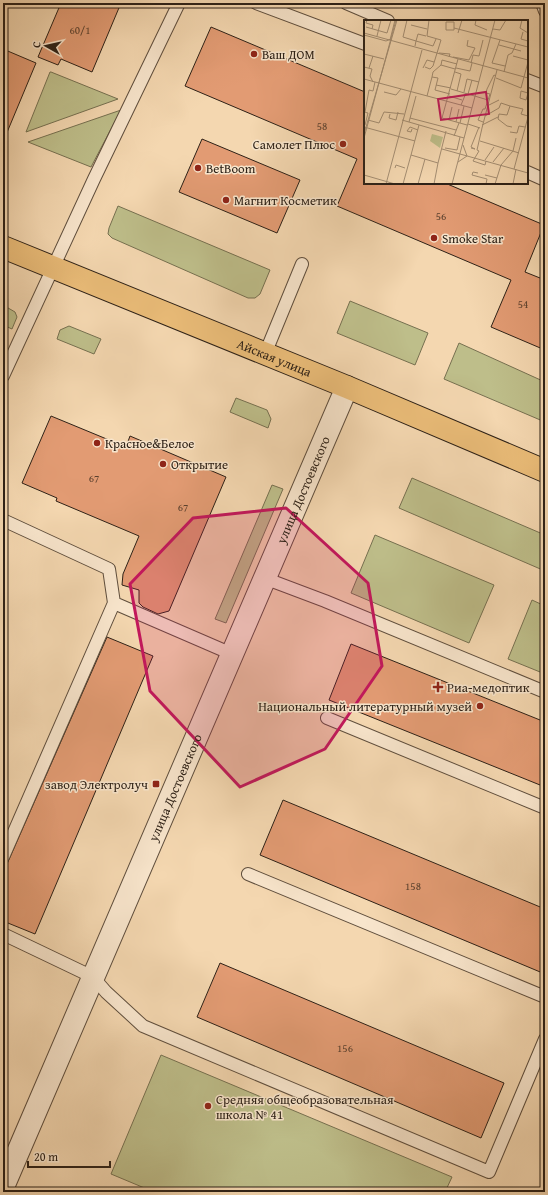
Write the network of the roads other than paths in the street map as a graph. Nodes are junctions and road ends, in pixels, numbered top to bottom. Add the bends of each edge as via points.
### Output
1 (179, 3) edge
2 (256, 3) edge
3 (542, 3) edge
4 (350, 4) edge
5 (545, 11) edge
6 (386, 20) edge
7 (364, 44) edge
8 (528, 80) edge
9 (545, 87) edge
10 (528, 172) edge
11 (545, 180) edge
12 (3, 247) edge
13 (302, 264) dead end
14 (53, 267) junction
15 (265, 354) junction
16 (3, 376) edge
17 (347, 387) junction
18 (545, 470) edge
19 (3, 520) edge
20 (264, 578) junction
21 (114, 603) junction
22 (232, 654) junction
23 (545, 692) edge
24 (327, 718) dead end
25 (545, 808) edge
26 (3, 857) edge
27 (248, 874) dead end
28 (3, 934) edge
29 (93, 977) junction
30 (545, 997) edge
31 (544, 1044) edge
32 (3, 1187) edge

1 - 14 lane
2 - 7 lane
3 - 5 lane
4 - 6 lane
8 - 9 lane
10 - 11 lane
12 - 14 main road, Айская улица
13 - 15 lane
14 - 15 main road, Айская улица
14 - 16 lane
15 - 17 main road, Айская улица
17 - 18 main road, Айская улица
17 - 20 street, улица Достоевского
19 - 21 lane via 109,569
20 - 22 street, улица Достоевского
20 - 23 lane
21 - 22 lane
21 - 26 lane
22 - 29 street, улица Достоевского
24 - 25 lane
27 - 30 lane
28 - 29 lane
29 - 31 lane via 143,1026 489,1172
29 - 32 street, улица Достоевского

